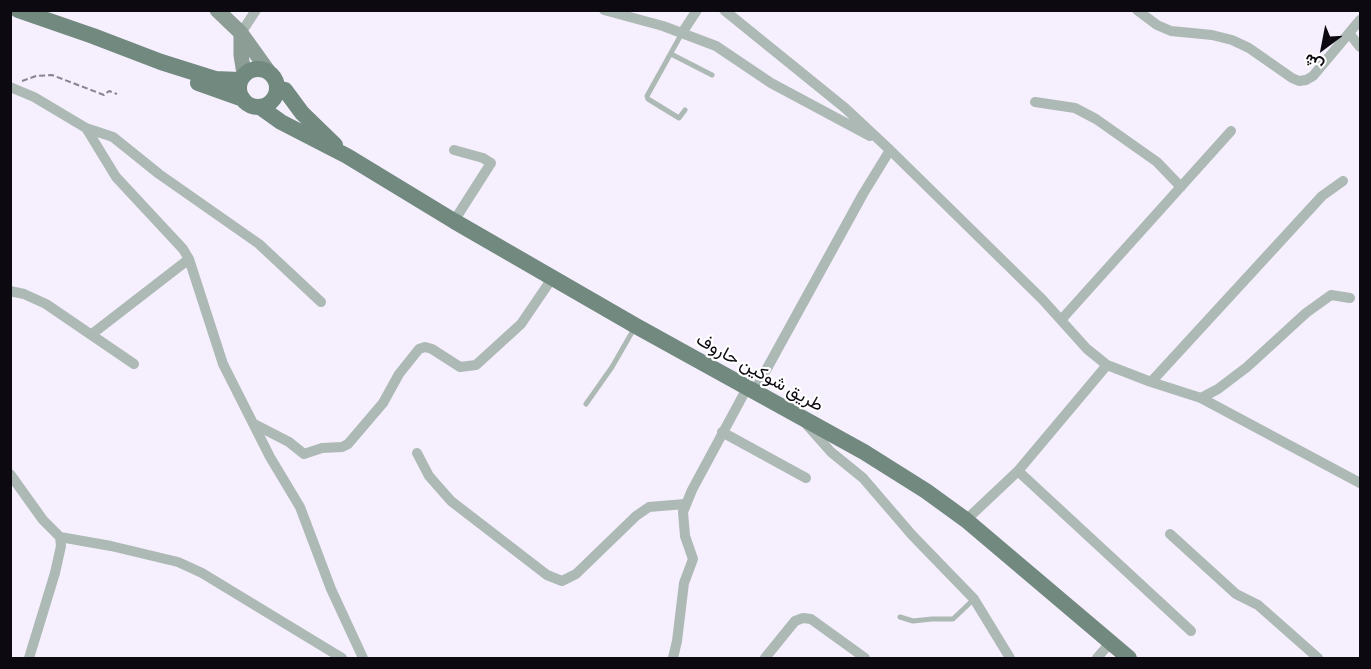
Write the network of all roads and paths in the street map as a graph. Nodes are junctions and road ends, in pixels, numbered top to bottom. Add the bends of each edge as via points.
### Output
1 (18, 10) edge
2 (217, 10) edge
3 (256, 10) edge
4 (604, 10) edge
5 (698, 10) edge
6 (724, 10) edge
7 (1137, 10) edge
8 (1360, 20) edge
9 (241, 33) junction
10 (682, 33) junction
11 (1349, 33) junction
12 (1360, 47) edge
13 (671, 54) junction
14 (160, 62) junction
15 (269, 72) junction
16 (712, 75) dead end
17 (242, 77) junction
18 (15, 85) edge
19 (278, 89) junction
20 (117, 94) dead end
21 (243, 99) junction
22 (1035, 102) dead end
23 (261, 107) junction
24 (685, 110) dead end
25 (86, 128) junction
26 (1231, 131) dead end
27 (881, 141) junction
28 (454, 150) dead end
29 (890, 150) junction
30 (347, 156) junction
31 (1343, 181) dead end
32 (1181, 187) junction
33 (454, 221) junction
34 (189, 259) junction
35 (553, 277) junction
36 (10, 291) edge
37 (1350, 298) dead end
38 (321, 302) dead end
39 (1061, 320) junction
40 (636, 326) junction
41 (92, 334) junction
42 (134, 364) dead end
43 (1107, 365) junction
44 (1151, 382) junction
45 (751, 390) junction
46 (1201, 398) junction
47 (586, 405) dead end
48 (800, 417) junction
49 (254, 424) junction
50 (722, 432) junction
51 (417, 453) dead end
52 (1018, 471) junction
53 (10, 474) edge
54 (806, 478) dead end
55 (1360, 483) edge
56 (686, 504) junction
57 (966, 520) junction
58 (1170, 534) dead end
59 (60, 537) junction
60 (974, 599) junction
61 (900, 617) dead end
62 (1191, 631) dead end
63 (1110, 643) junction
64 (29, 658) edge
65 (342, 658) edge
66 (363, 658) edge
67 (673, 658) edge
68 (765, 658) edge
69 (865, 658) edge
70 (1010, 658) edge
71 (1097, 658) edge
72 (1129, 658) edge
73 (1318, 658) edge

1 - 14 main road
2 - 9 main road
3 - 9 street
4 - 10 street
5 - 10 street
6 - 27 street
7 - 11 street via 1171,31 1232,40 1299,81 1313,76
8 - 11 street
9 - 15 main road
9 - 17 main road
10 - 13 lane
10 - 27 street via 716,46 771,83
11 - 12 street
13 - 16 lane
13 - 24 lane via 647,98 679,118
14 - 17 main road via 215,79
14 - 21 main road via 198,83
15 - 17 main road via 256,69
15 - 19 main road
17 - 21 main road via 239,86
18 - 20 path via 36,76 52,75 104,95 109,91
18 - 25 street
19 - 23 main road via 273,101
19 - 30 main road, طريق شوكين حاروف via 285,90
21 - 23 main road
22 - 32 street via 1075,108 1096,118 1157,162
23 - 30 main road, طريق شوكين حاروف via 281,123
25 - 34 street via 116,177
25 - 38 street via 113,138 260,244
26 - 32 street
27 - 29 street
28 - 33 street via 492,164
29 - 39 street
29 - 45 street
30 - 33 main road, طريق شوكين حاروف
31 - 44 street via 1322,196
32 - 39 street
33 - 35 main road, طريق شوكين حاروف
34 - 41 street
34 - 49 street via 223,364
35 - 40 main road, طريق شوكين حاروف
35 - 49 street via 521,324 476,365 460,367 432,349 418,349 383,403 342,447 304,454
36 - 41 street via 46,304
37 - 46 street via 1331,295 1248,367
39 - 43 street
40 - 45 main road, طريق شوكين حاروف
40 - 47 lane
41 - 42 street
43 - 44 street
43 - 52 street
44 - 46 street
45 - 48 main road, طريق شوكين حاروف
45 - 50 street
46 - 55 street
48 - 57 main road, طريق شوكين حاروف via 864,452
48 - 60 street via 831,452 863,478
49 - 66 street via 300,507
50 - 54 street
50 - 56 street
51 - 56 street via 429,476 451,501 539,569 562,581 576,574 649,507
52 - 57 street
52 - 62 street
53 - 59 street
56 - 67 street via 684,525 693,559 684,583
57 - 63 main road, طريق شوكين حاروف
58 - 73 street via 1236,594 1258,605
59 - 64 street via 58,562
59 - 65 street via 178,562
60 - 61 lane via 953,619 913,621
60 - 70 street
63 - 71 street
63 - 72 main road, طريق شوكين حاروف
68 - 69 street via 795,621 803,618 811,619

